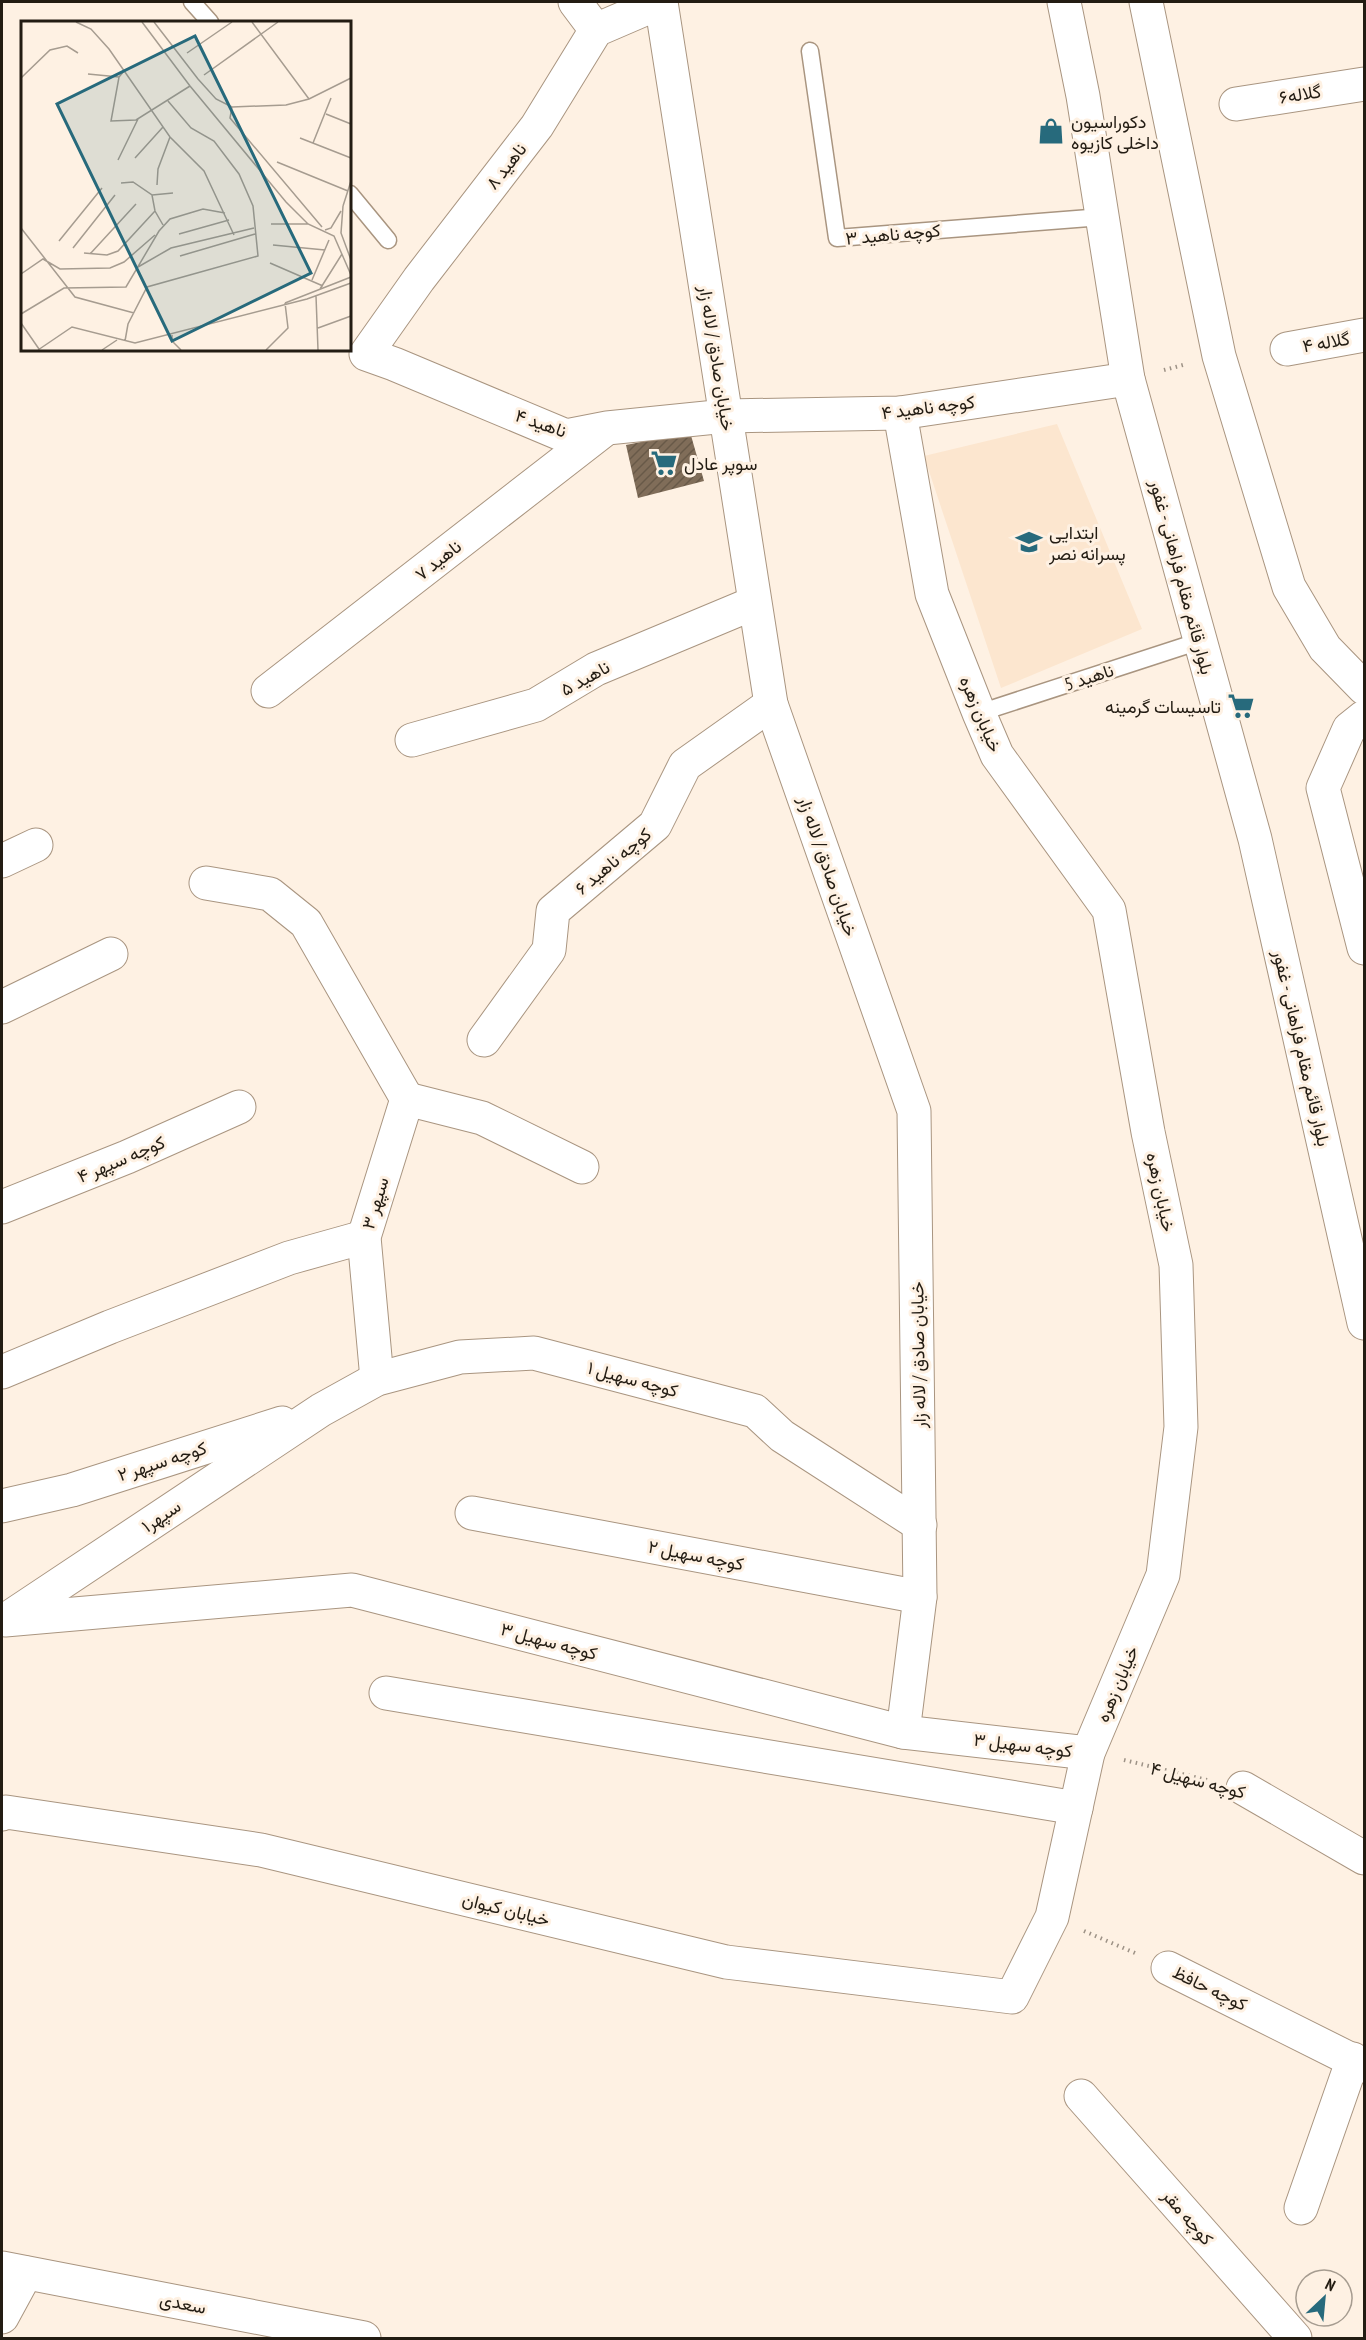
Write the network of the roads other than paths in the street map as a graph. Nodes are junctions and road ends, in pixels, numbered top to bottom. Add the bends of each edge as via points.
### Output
1 (192, 2) edge
2 (575, 2) edge
3 (661, 2) edge
4 (1064, 2) edge
5 (1146, 2) edge
6 (209, 21) edge
7 (596, 30) junction
8 (810, 51) dead end
9 (1365, 84) edge
10 (1236, 104) dead end
11 (351, 195) edge
12 (1102, 217) junction
13 (388, 240) dead end
14 (1365, 335) edge
15 (1287, 349) dead end
16 (366, 354) joint
17 (1128, 379) junction
18 (900, 413) junction
19 (726, 416) junction
20 (607, 428) junction
21 (754, 603) junction
22 (1200, 641) junction
23 (1365, 688) edge
24 (268, 691) dead end
25 (771, 704) junction
26 (979, 713) junction
27 (1365, 717) edge
28 (412, 740) dead end
29 (36, 845) dead end
30 (2, 861) edge
31 (206, 883) dead end
32 (1365, 948) edge
33 (111, 954) dead end
34 (2, 1007) edge
35 (484, 1040) dead end
36 (407, 1099) junction
37 (239, 1107) dead end
38 (582, 1167) dead end
39 (2, 1207) edge
40 (364, 1237) junction
41 (1365, 1323) edge
42 (2, 1372) edge
43 (377, 1379) junction
44 (321, 1410) junction
45 (2, 1506) edge
46 (472, 1513) dead end
47 (920, 1525) junction
48 (920, 1597) junction
49 (3, 1622) edge
50 (386, 1693) dead end
51 (903, 1732) junction
52 (1088, 1753) junction
53 (1243, 1788) road end
54 (1076, 1808) junction
55 (2, 1814) edge
56 (1365, 1858) edge
57 (1168, 1968) road end
58 (1012, 1997) joint
59 (1359, 2062) edge
60 (1081, 2096) dead end
61 (1301, 2208) dead end
62 (14, 2271) edge
63 (2, 2317) edge
64 (364, 2338) edge
65 (1295, 2338) edge

1 - 6 lane
2 - 7 street
3 - 7 street
3 - 19 street, خیابان صادق / لاله زار
4 - 12 street, بلوار قائم مقام فراهانی - غفور
5 - 23 street via 1219,356 1289,587 1325,648
7 - 16 street, ناهید ۸ via 537,126
8 - 12 lane, کوچه ناهید ۳ via 837,238
9 - 10 street, گلاله۶
11 - 13 lane
12 - 17 street, بلوار قائم مقام فراهانی - غفور
14 - 15 street, گلاله ۴
16 - 20 street, ناهید ۴ via 566,436
17 - 18 street, کوچه ناهید ۴
17 - 22 street, بلوار قائم مقام فراهانی - غفور
18 - 19 street, کوچه ناهید ۴
18 - 26 street, خیابان زهره via 932,594
19 - 20 street, ناهید ۴
19 - 21 street, خیابان صادق / لاله زار
20 - 24 street, ناهید ۷
21 - 25 street, خیابان صادق / لاله زار
21 - 28 street, ناهید ۵ via 596,669 536,705
22 - 26 lane, ناهید 5
22 - 41 street, بلوار قائم مقام فراهانی - غفور via 1255,839
25 - 35 street, کوچه ناهید ۶ via 685,765 655,825 554,910 549,950
25 - 47 street, خیابان صادق / لاله زار via 914,1111
26 - 52 street, خیابان زهره via 997,755 1109,910 1176,1265 1181,1427 1162,1575
27 - 32 street via 1349,729 1323,788
29 - 30 street
31 - 36 street via 270,894 306,923
33 - 34 street
36 - 38 street via 482,1118
36 - 40 street, سپهر ۳
37 - 39 street, کوچه سپهر ۴
40 - 42 street, سپهر ۳ via 289,1258
40 - 43 street
43 - 44 street, کوچه سهیل ۱
43 - 47 street, کوچه سهیل ۱ via 460,1357 534,1353 755,1411 782,1436
44 - 45 street, کوچه سپهر ۲ via 72,1490
44 - 49 street, سپهر۱
46 - 48 street, کوچه سهیل ۲
47 - 48 street, خیابان صادق / لاله زار
48 - 51 street, خیابان صادق / لاله زار
49 - 51 street, کوچه سهیل ۳ via 352,1590
50 - 54 street
51 - 52 street, کوچه سهیل ۳
52 - 54 street, خیابان زهره
53 - 56 street, کوچه سهیل ۴
54 - 58 street, خیابان زهره via 1052,1917
55 - 58 street, خیابان کیوان via 261,1850 726,1962
57 - 59 street, کوچه حافظ
59 - 61 street
60 - 65 street, کوچه مقر
62 - 63 street
62 - 64 street, سعدی

